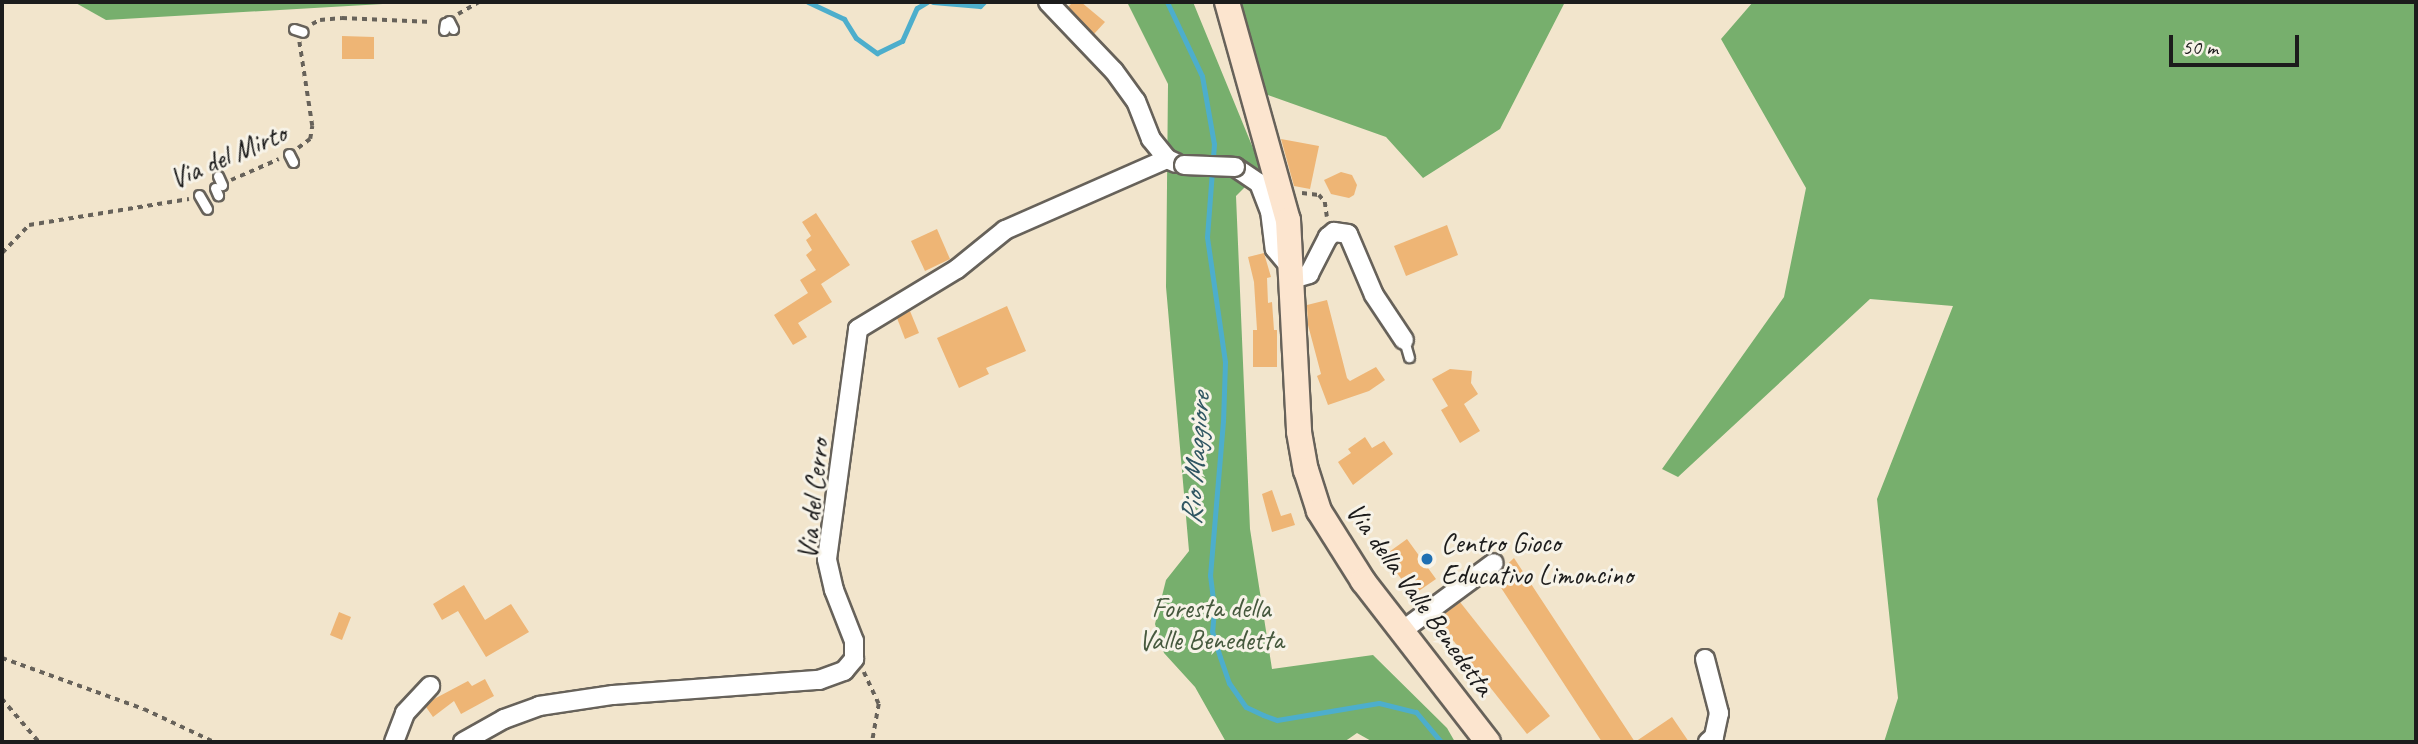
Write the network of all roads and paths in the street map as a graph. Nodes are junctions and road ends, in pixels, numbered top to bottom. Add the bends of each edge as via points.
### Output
1 (479, 2) edge
2 (1048, 2) edge
3 (1227, 2) edge
4 (1167, 159) junction
5 (218, 186) dead end
6 (199, 195) joint
7 (1283, 195) junction
8 (207, 209) dead end
9 (1334, 232) junction
10 (2, 253) edge
11 (1292, 273) junction
12 (1407, 349) dead end
13 (1494, 563) dead end
14 (1402, 631) junction
15 (2, 658) edge
16 (854, 659) junction
17 (1705, 659) dead end
18 (430, 686) dead end
19 (2, 699) edge
20 (39, 742) edge
21 (214, 742) edge
22 (394, 742) edge
23 (463, 742) edge
24 (872, 742) edge
25 (1488, 742) edge
26 (1708, 742) edge

1 - 5 path, Via del Mirto via 448,25 342,18 320,20 298,31 312,125 310,139 291,158
2 - 4 street via 1114,71
3 - 7 main road, Via della Valle Benedetta
4 - 11 street, bridge via 1235,167 1259,183 1270,211 1275,249
4 - 16 street, Via del Cerro via 1005,230 957,270 858,329 827,559 854,641
6 - 8 lane
6 - 10 path, Via del Mirto via 29,225
7 - 9 path via 1319,195
7 - 11 main road, Via della Valle Benedetta
9 - 11 street via 1309,274
9 - 12 street via 1348,234 1374,295
11 - 14 main road, Via della Valle Benedetta via 1299,432 1306,470 1331,533
13 - 14 street
14 - 25 main road, Via della Valle Benedetta
15 - 21 path via 144,709
16 - 23 street via 844,671 819,680 613,695 539,706
16 - 24 path via 879,704
17 - 26 street via 1719,713
18 - 22 street via 405,713
19 - 20 path

